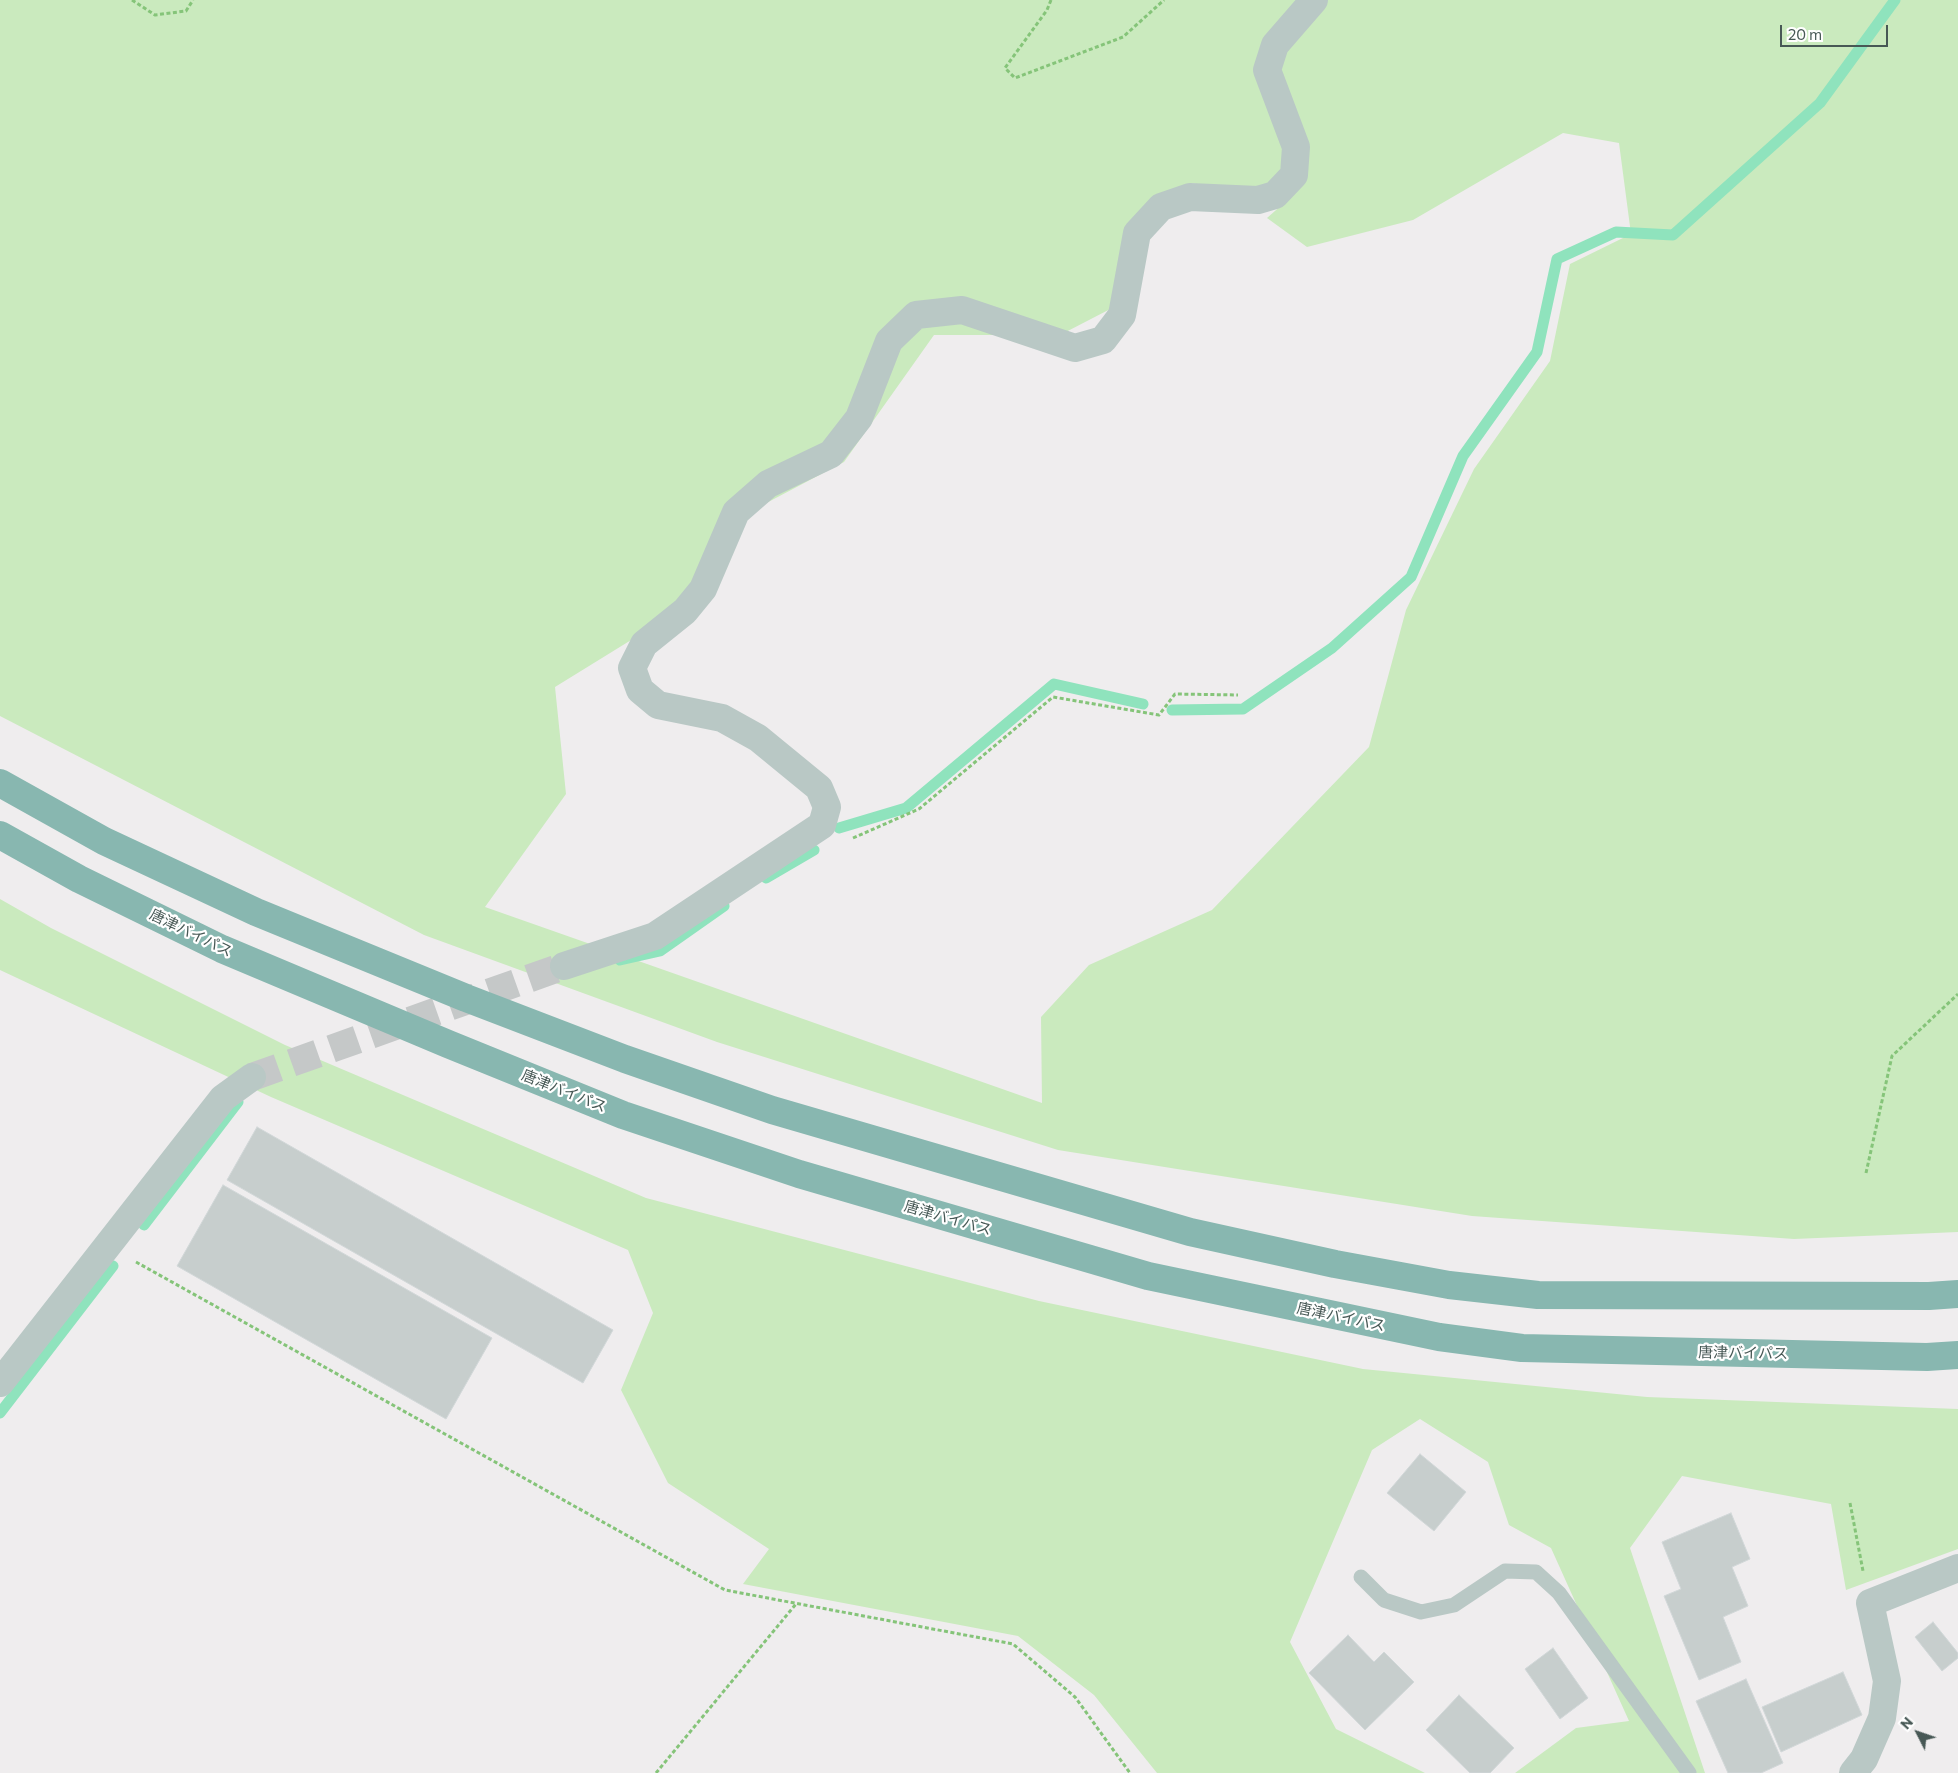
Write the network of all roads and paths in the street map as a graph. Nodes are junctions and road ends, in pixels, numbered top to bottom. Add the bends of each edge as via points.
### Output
1 (132, 0) edge
2 (193, 0) edge
3 (1051, 0) edge
4 (1164, 0) edge
5 (1314, 0) edge
6 (1238, 695) dead end
7 (0, 783) edge
8 (822, 825) junction
9 (0, 835) edge
10 (564, 966) tunnel mouth
11 (1958, 994) edge
12 (252, 1077) tunnel mouth
13 (1866, 1173) dead end
14 (107, 1246) junction
15 (1958, 1294) edge
16 (1958, 1355) edge
17 (0, 1383) edge
18 (1850, 1503) dead end
19 (1958, 1568) edge
20 (1362, 1576) dead end
21 (1870, 1603) junction
22 (796, 1604) junction
23 (656, 1773) edge
24 (1130, 1773) edge
25 (1689, 1773) edge
26 (1853, 1773) edge

1 - 2 path via 155,15 186,11
3 - 4 path via 1005,68 1015,78 1123,37
5 - 8 street via 1275,45 1267,70 1296,148 1294,175 1274,195 1258,200 1190,197 1161,207 1137,233 1122,315 1103,340 1074,348 962,310 916,315 889,341 859,418 832,454 768,484 736,512 703,589 685,611 644,644 632,668 640,690 658,704 722,718 758,738 819,788 827,808
6 - 8 path via 1175,694 1159,715 1053,697 920,809 839,844
7 - 15 highway via 104,841 256,912 466,998 625,1058 772,1110 1190,1232 1449,1285 1538,1295
8 - 10 street via 655,936
9 - 16 highway, 唐津バイパス via 79,879 222,949 623,1114 799,1174 1148,1276 1439,1337 1522,1348
11 - 13 path via 1892,1056
12 - 14 street via 223,1098
14 - 17 street
14 - 22 path via 725,1590
18 - 21 path
19 - 21 street
20 - 25 lane via 1384,1600 1421,1612 1454,1605 1505,1571 1536,1572 1559,1593
21 - 26 street via 1887,1681 1882,1718 1864,1759
22 - 23 path
22 - 24 path via 1013,1644 1074,1697

